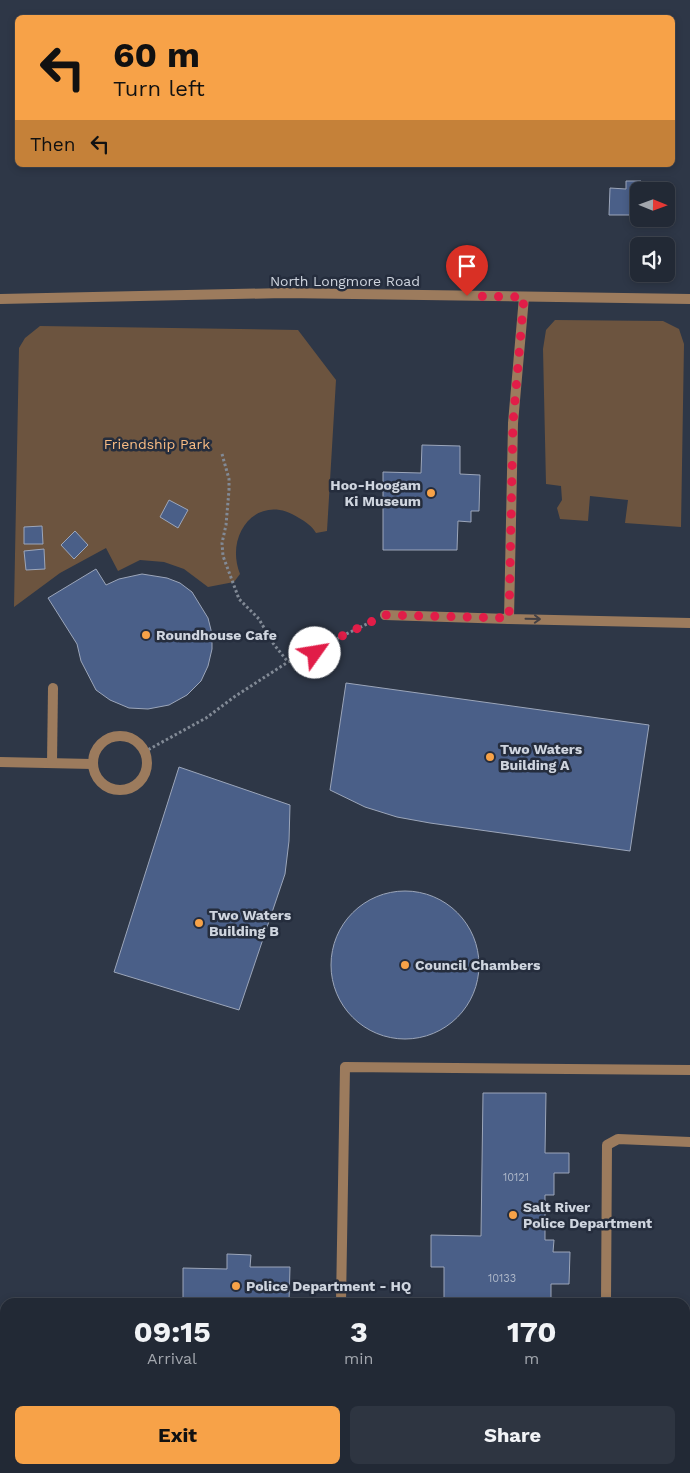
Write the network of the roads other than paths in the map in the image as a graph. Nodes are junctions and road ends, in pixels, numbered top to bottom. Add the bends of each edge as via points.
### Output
1 (524, 297) junction
2 (0, 299) edge
3 (690, 300) edge
4 (385, 615) road end
5 (509, 618) junction
6 (690, 623) edge
7 (53, 688) dead end
8 (0, 762) edge
9 (52, 763) junction
10 (92, 764) junction
11 (690, 1070) edge
12 (690, 1142) edge
13 (341, 1298) edge
14 (606, 1298) edge

1 - 2 street, North Longmore Road via 284,293
1 - 3 street, North Longmore Road
1 - 5 street via 513,423
4 - 5 street
5 -> 6 street
7 - 9 street
8 - 9 street
9 - 10 street
10 - 10 street via 104,786 121,791 137,785 147,762 139,745 123,736 105,740 98,746
11 - 13 street via 345,1067
12 - 14 street via 618,1139 607,1145

